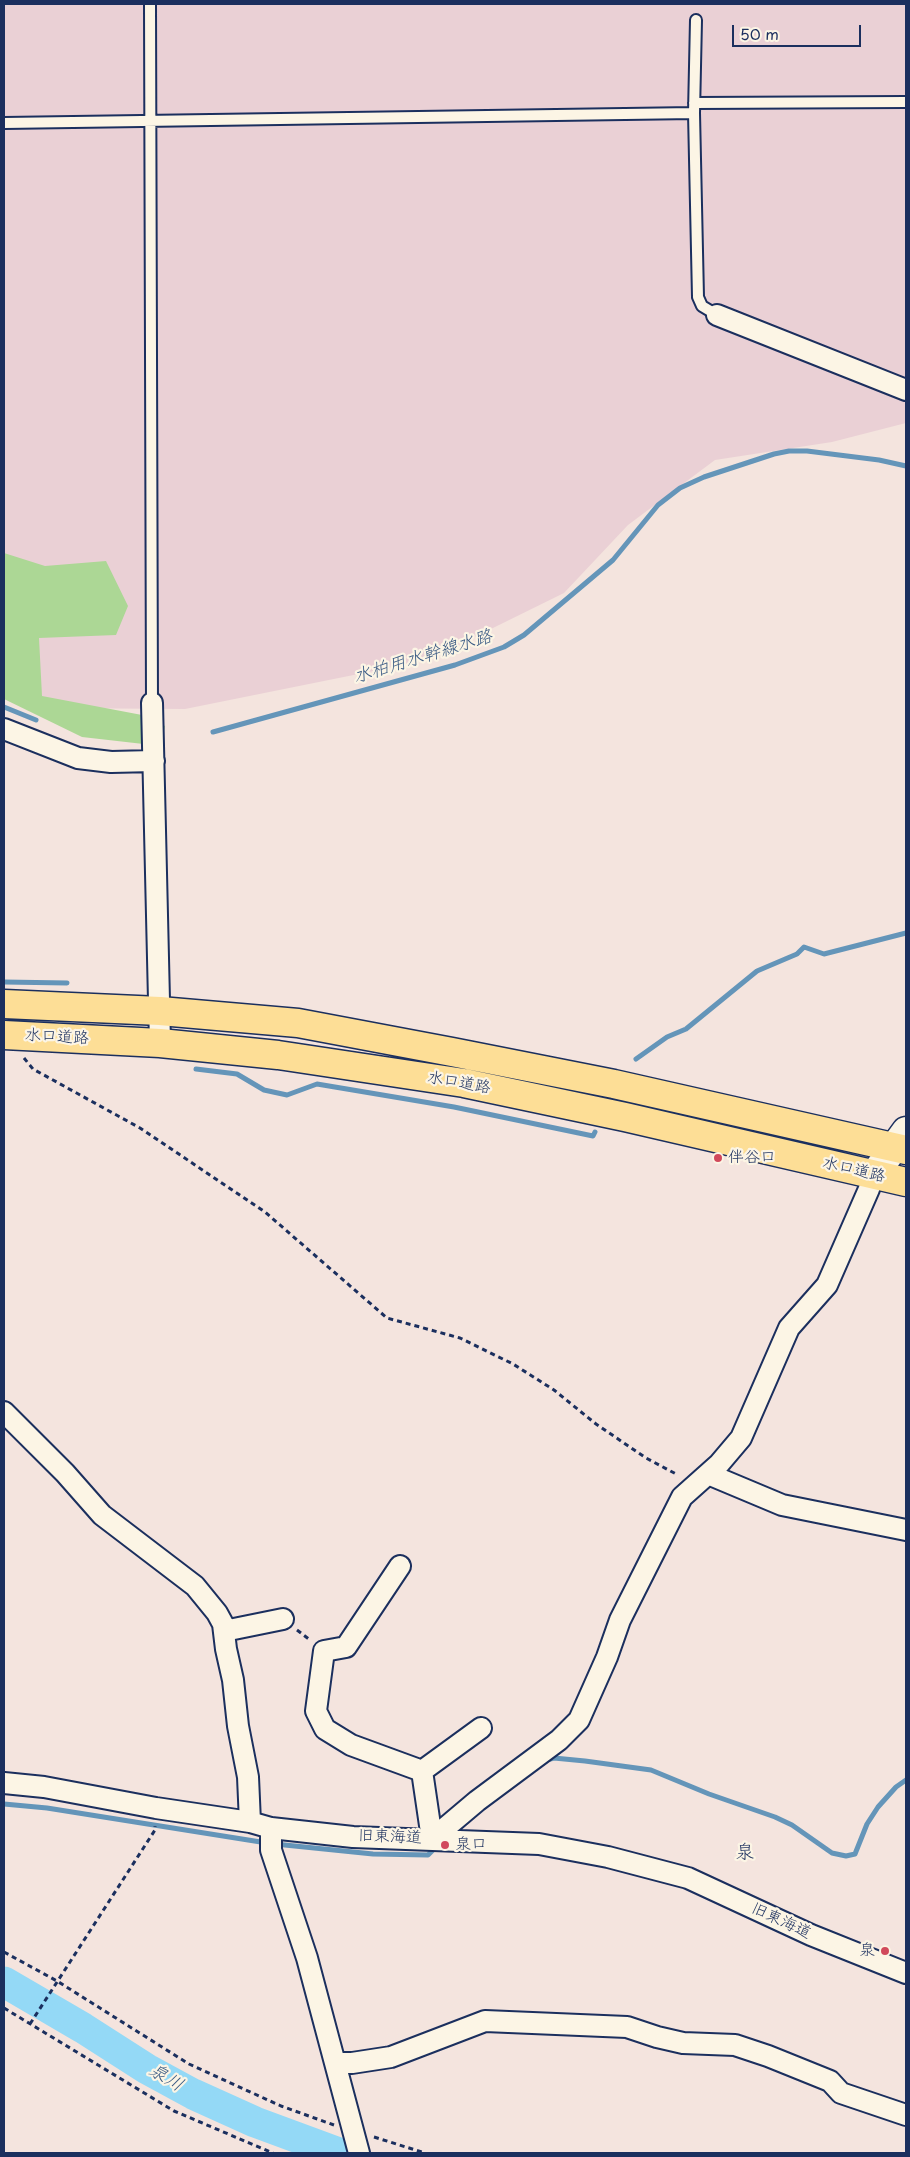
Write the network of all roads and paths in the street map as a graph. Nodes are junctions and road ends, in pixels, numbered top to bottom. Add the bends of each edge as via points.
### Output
1 (150, 4) edge
2 (696, 20) dead end
3 (906, 102) edge
4 (694, 108) junction
5 (149, 121) junction
6 (4, 123) edge
7 (717, 315) joint
8 (906, 390) edge
9 (152, 703) joint
10 (4, 730) edge
11 (154, 761) junction
12 (4, 1004) edge
13 (160, 1011) junction
14 (14, 1035) edge
15 (160, 1043) junction
16 (902, 1143) edge
17 (874, 1175) junction
18 (906, 1182) edge
19 (4, 1412) edge
20 (704, 1477) junction
21 (906, 1530) edge
22 (400, 1566) dead end
23 (283, 1619) joint
24 (224, 1631) junction
25 (324, 1651) junction
26 (482, 1728) dead end
27 (422, 1771) junction
28 (4, 1783) edge
29 (156, 1808) junction
30 (250, 1822) junction
31 (271, 1838) junction
32 (432, 1839) junction
33 (4, 1952) edge
34 (906, 1973) edge
35 (56, 1982) junction
36 (4, 2008) edge
37 (30, 2024) junction
38 (336, 2063) junction
39 (906, 2115) edge
40 (356, 2140) edge
41 (273, 2153) edge
42 (425, 2153) edge

1 - 5 lane
2 - 4 lane
3 - 4 lane
4 - 5 lane
4 - 7 lane via 698,297 702,306
5 - 6 lane
5 - 9 lane
7 - 8 street
9 - 11 street
10 - 11 street via 78,758 110,762
11 - 13 street
12 - 13 highway, 水口道路
13 - 15 street
13 - 16 highway, 水口道路 via 298,1024
14 - 15 highway, 水口道路
14 - 20 path via 22,1056 33,1069 140,1128 265,1212 387,1318 460,1338 513,1364 646,1458 683,1478
15 - 17 highway, 水口道路 via 278,1055 464,1083 625,1116
16 - 17 main road
17 - 18 highway, 水口道路
17 - 20 street via 827,1285 788,1328 741,1438
19 - 24 street via 102,1515 195,1586 217,1613
20 - 21 street via 782,1505
20 - 32 street via 682,1497 620,1620 579,1720 560,1740
22 - 25 street via 346,1647
23 - 24 street
23 - 25 path
24 - 30 street via 248,1777
25 - 27 street via 316,1711 325,1729 351,1745
26 - 27 street
27 - 32 street
28 - 29 street, 旧東海道 via 44,1787
29 - 30 street, 旧東海道
29 - 35 path via 155,1830
30 - 31 street, 旧東海道
31 - 32 street, 旧東海道
31 - 38 street
32 - 34 street, 旧東海道 via 539,1844 608,1857 688,1878 811,1935
33 - 35 path
35 - 37 path
35 - 40 path via 189,2064
36 - 37 path
37 - 41 path via 174,2111
38 - 39 street via 391,2057 486,2021 627,2026 683,2043 735,2045 830,2081 841,2093
38 - 40 street
40 - 42 path

